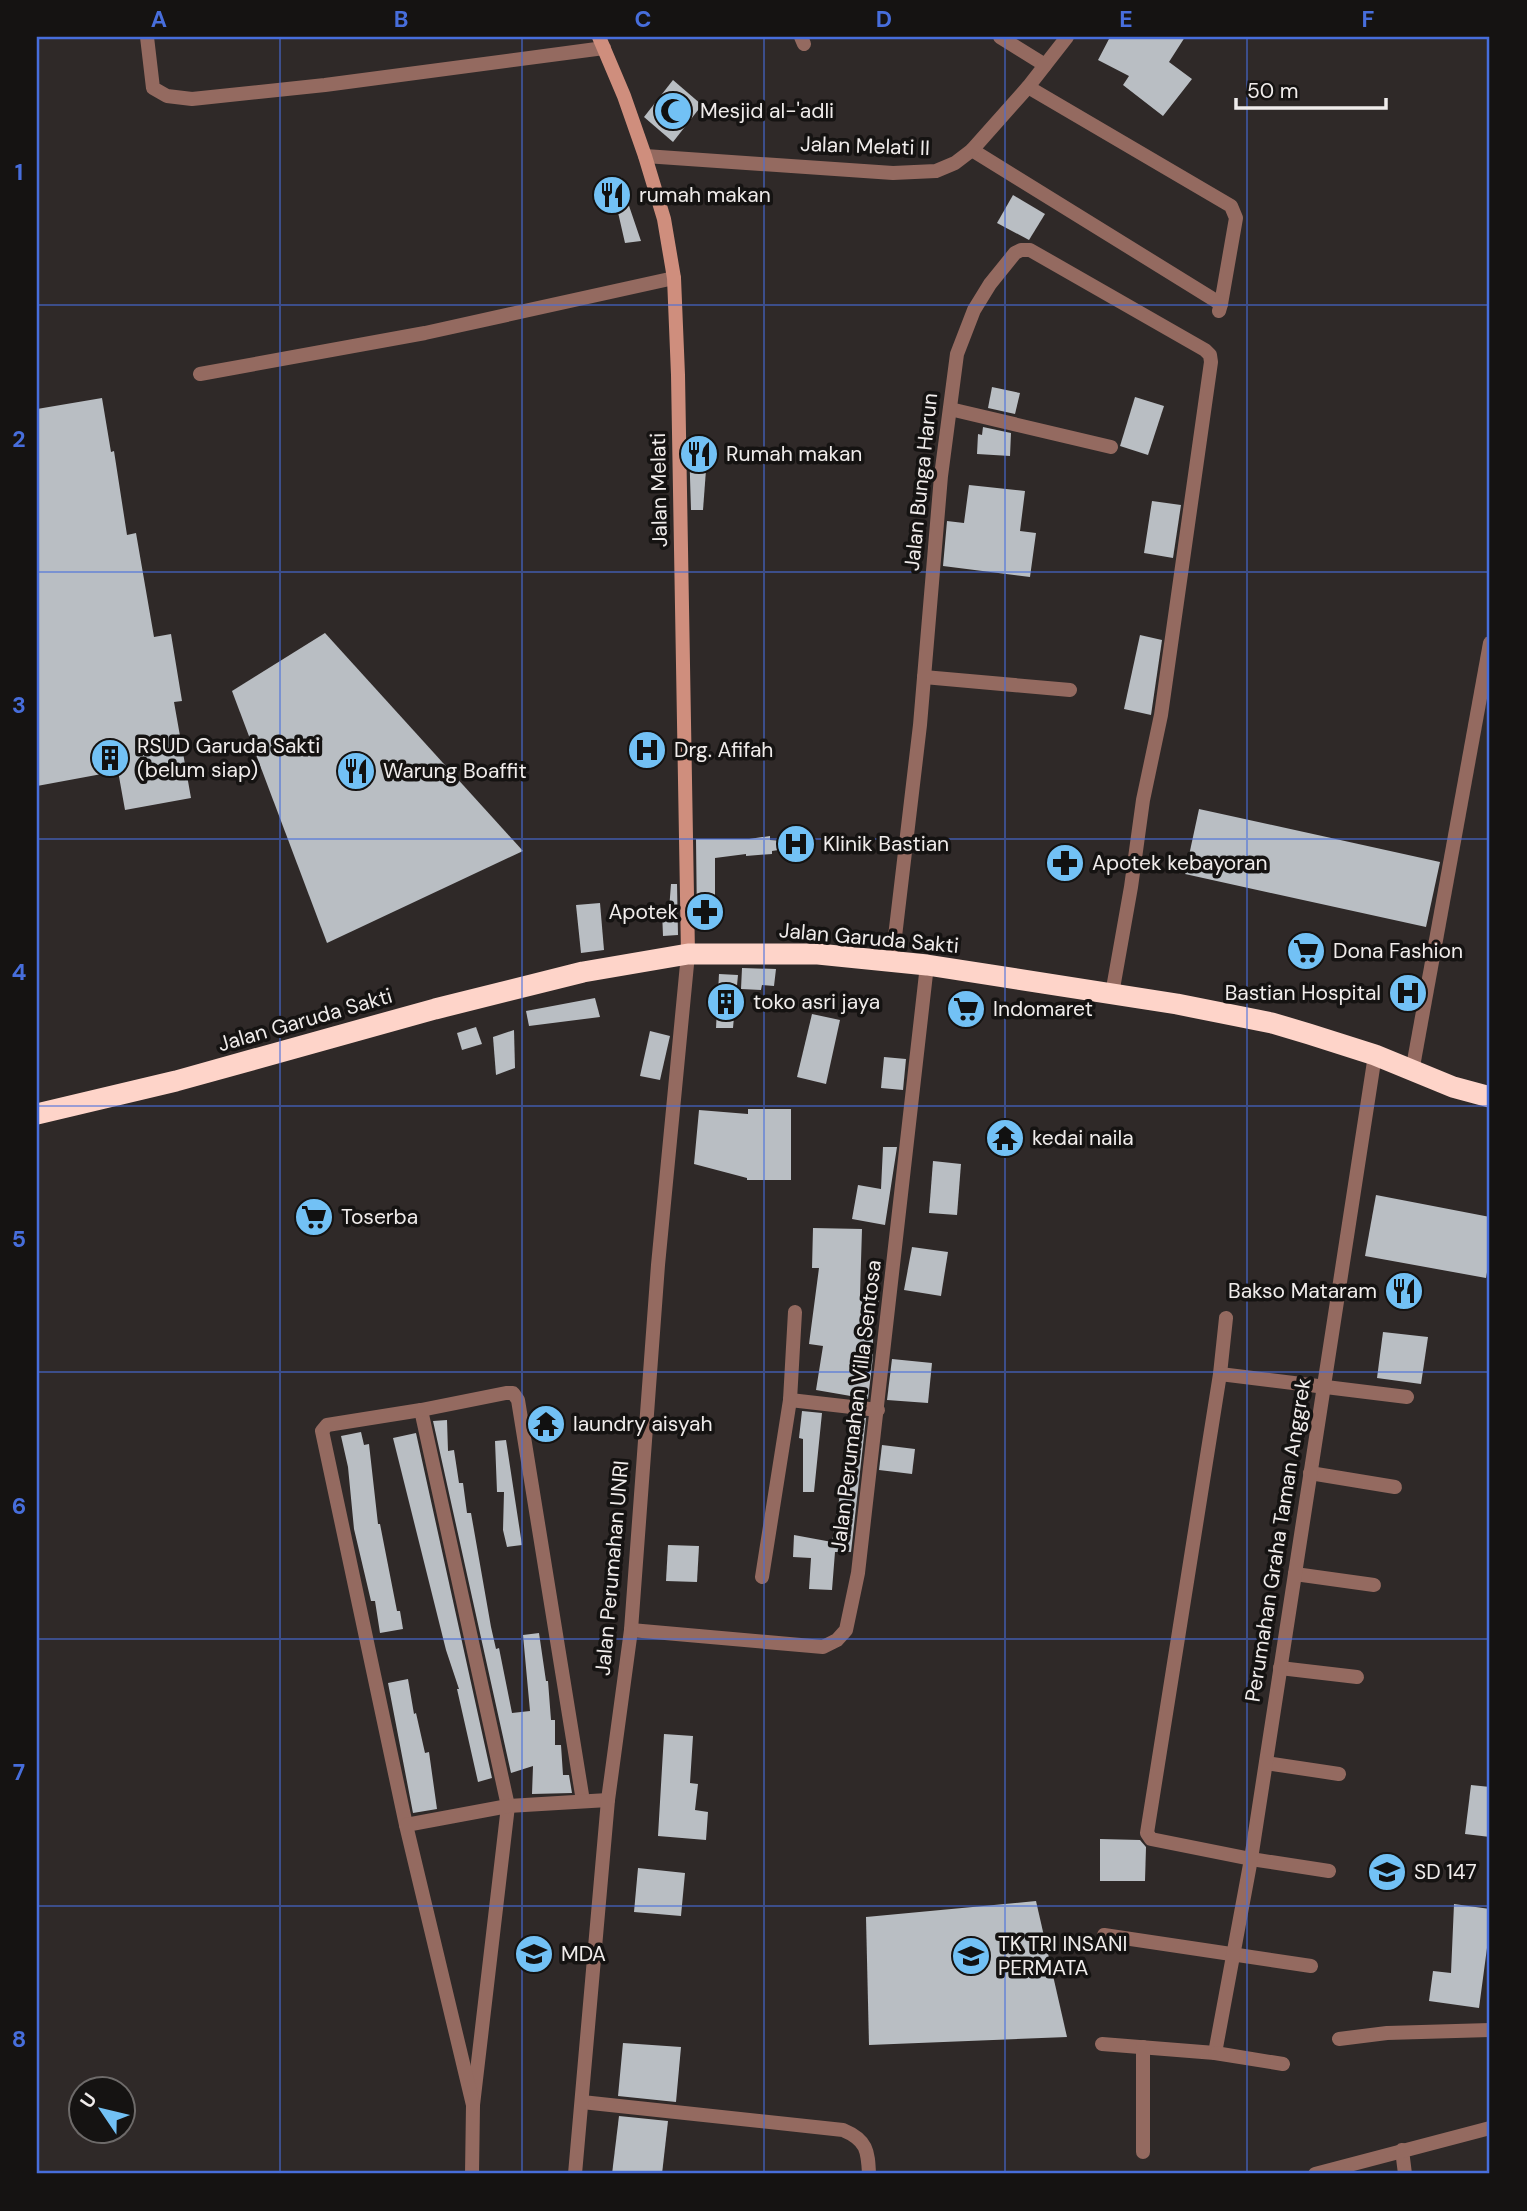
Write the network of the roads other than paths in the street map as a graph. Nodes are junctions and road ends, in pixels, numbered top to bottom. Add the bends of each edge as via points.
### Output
1 (147, 37) edge
2 (1000, 37) edge
3 (1067, 37) edge
4 (601, 43) edge
5 (1045, 65) junction
6 (1028, 87) junction
7 (972, 150) junction
8 (645, 156) junction
9 (674, 278) junction
10 (200, 374) dead end
11 (950, 409) junction
12 (1111, 447) dead end
13 (1490, 643) edge
14 (924, 677) junction
15 (1070, 690) dead end
16 (688, 954) junction
17 (892, 962) junction
18 (927, 965) junction
19 (1112, 994) junction
20 (1375, 1055) junction
21 (1412, 1072) junction
22 (1490, 1097) edge
23 (37, 1114) edge
24 (794, 1312) dead end
25 (1226, 1318) dead end
26 (1220, 1374) junction
27 (1322, 1388) junction
28 (1408, 1396) dead end
29 (790, 1400) junction
30 (421, 1410) junction
31 (878, 1410) junction
32 (1310, 1473) junction
33 (1395, 1487) dead end
34 (1295, 1574) junction
35 (762, 1577) dead end
36 (1374, 1585) dead end
37 (631, 1630) junction
38 (1280, 1668) junction
39 (1357, 1677) dead end
40 (1266, 1763) junction
41 (1339, 1774) dead end
42 (608, 1800) junction
43 (583, 1801) junction
44 (508, 1806) junction
45 (406, 1825) junction
46 (1251, 1859) junction
47 (1329, 1871) dead end
48 (1104, 1935) dead end
49 (1235, 1954) junction
50 (1311, 1966) dead end
51 (1490, 2030) edge
52 (1339, 2039) dead end
53 (1102, 2044) dead end
54 (1143, 2047) junction
55 (1215, 2053) junction
56 (1283, 2064) dead end
57 (582, 2102) junction
58 (473, 2105) junction
59 (1490, 2128) edge
60 (1402, 2150) junction
61 (1143, 2152) dead end
62 (471, 2174) edge
63 (575, 2174) edge
64 (869, 2174) edge
65 (1315, 2174) edge
66 (1405, 2174) edge

1 - 4 street via 153,88 167,96 192,99 325,85
2 - 5 street
3 - 5 street, Jalan Melati II
4 - 8 main road, Jalan Melati
5 - 6 street, Jalan Melati II
6 - 7 street, Jalan Melati II
6 - 7 street via 1231,206 1236,218 1220,309
7 - 8 street, Jalan Melati II via 946,167 915,173
8 - 9 main road, Jalan Melati via 664,219
9 - 10 street via 425,333
9 - 16 main road, Jalan Melati
11 - 12 street
11 - 14 street, Jalan Bunga Harun
11 - 19 street, Jalan Bunga Harun via 957,354 974,310 1005,263 1021,250 1039,254 1193,344 1210,355 1212,362 1161,715
13 - 21 street
14 - 15 street
14 - 17 street, Jalan Bunga Harun
16 - 17 highway, Jalan Garuda Sakti via 818,954
16 - 23 highway, Jalan Garuda Sakti via 583,972
16 - 37 street, Jalan Perumahan UNRI via 658,1265
17 - 18 highway, Jalan Garuda Sakti
18 - 19 highway, Jalan Garuda Sakti
18 - 31 street, Jalan Perumahan Villa Sentosa
19 - 20 highway, Jalan Garuda Sakti via 1272,1023
20 - 21 highway, Jalan Garuda Sakti
20 - 27 street, Perumahan Graha Taman Anggrek
21 - 22 highway, Jalan Garuda Sakti
24 - 29 street
25 - 26 street
26 - 27 street
26 - 46 street via 1147,1833 1151,1839
27 - 28 street
27 - 32 street, Perumahan Graha Taman Anggrek
29 - 31 street
29 - 35 street
30 - 43 street via 506,1393 518,1400
30 - 44 street
30 - 45 street via 327,1425 322,1430
31 - 37 street, Jalan Perumahan Villa Sentosa via 858,1573 846,1630 837,1640 822,1647
32 - 33 street
32 - 34 street, Perumahan Graha Taman Anggrek
34 - 36 street
34 - 38 street, Perumahan Graha Taman Anggrek
37 - 42 street, Jalan Perumahan UNRI
38 - 39 street
38 - 40 street, Perumahan Graha Taman Anggrek
40 - 41 street
40 - 46 street, Perumahan Graha Taman Anggrek
42 - 43 street
42 - 57 street, Jalan Perumahan UNRI
43 - 44 street
44 - 45 street
44 - 58 street
45 - 58 street
46 - 47 street
46 - 49 street, Perumahan Graha Taman Anggrek
48 - 49 street
49 - 50 street
49 - 55 street, Perumahan Graha Taman Anggrek
51 - 52 street
53 - 54 street
54 - 55 street
54 - 61 street
55 - 56 street
57 - 63 street, Jalan Perumahan UNRI
57 - 64 street via 843,2130 856,2135 868,2151
58 - 62 street
59 - 60 street
60 - 65 street
60 - 66 street

